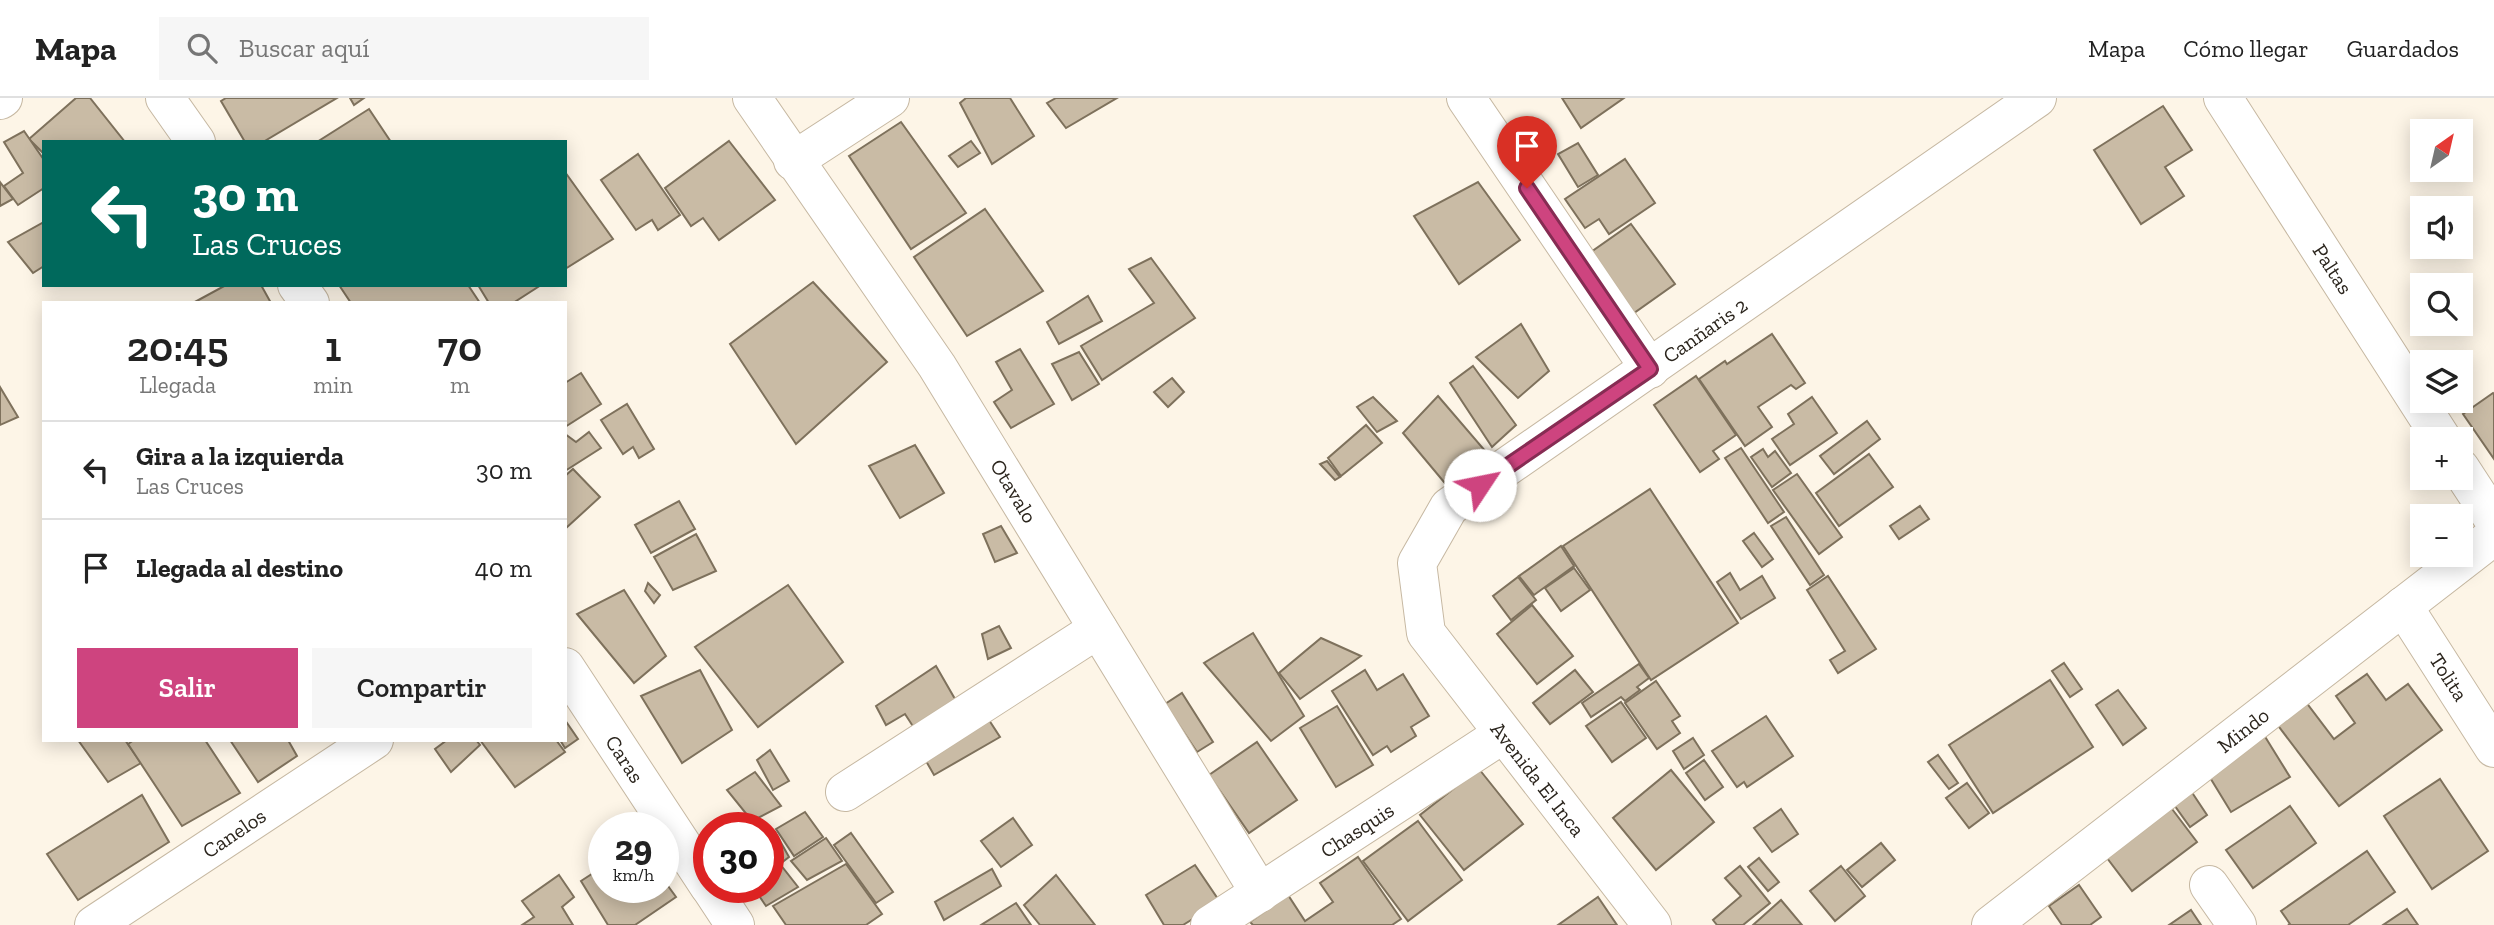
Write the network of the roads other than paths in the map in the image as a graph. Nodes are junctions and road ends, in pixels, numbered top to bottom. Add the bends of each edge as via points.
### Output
1 (165, 98) edge
2 (752, 98) edge
3 (890, 98) edge
4 (1466, 98) edge
5 (2038, 98) edge
6 (2223, 98) edge
7 (195, 140) edge
8 (793, 160) junction
9 (1650, 369) junction
10 (2434, 427) edge
11 (2473, 488) edge
12 (2494, 520) edge
13 (2494, 536) edge
14 (2403, 606) junction
15 (1098, 629) junction
16 (1426, 633) joint
17 (567, 670) edge
18 (1503, 734) junction
19 (371, 742) edge
20 (2494, 748) edge
21 (845, 792) dead end
22 (693, 862) edge
23 (2209, 885) dead end
24 (1260, 893) junction
25 (720, 903) edge
26 (94, 925) edge
27 (735, 925) edge
28 (1210, 925) edge
29 (1652, 925) edge
30 (1991, 925) edge
31 (2237, 925) edge

1 - 7 street
2 - 8 street, Otavalo
3 - 8 street
4 - 9 street
5 - 9 street, Canñaris 2
6 - 10 street, Paltas
8 - 15 street, Otavalo via 937,366
9 - 16 street, Canñaris 2 via 1449,507 1417,563
11 - 12 street
13 - 14 street, Mindo
14 - 20 street, Tolita
14 - 30 street, Mindo
15 - 21 street
15 - 24 street, Otavalo
16 - 18 street, Avenida El Inca
17 - 22 street, Caras
18 - 24 street, Chasquis
18 - 29 street, Avenida El Inca
19 - 26 street, Canelos
23 - 31 street
24 - 28 street, Chasquis
25 - 27 street, Caras

